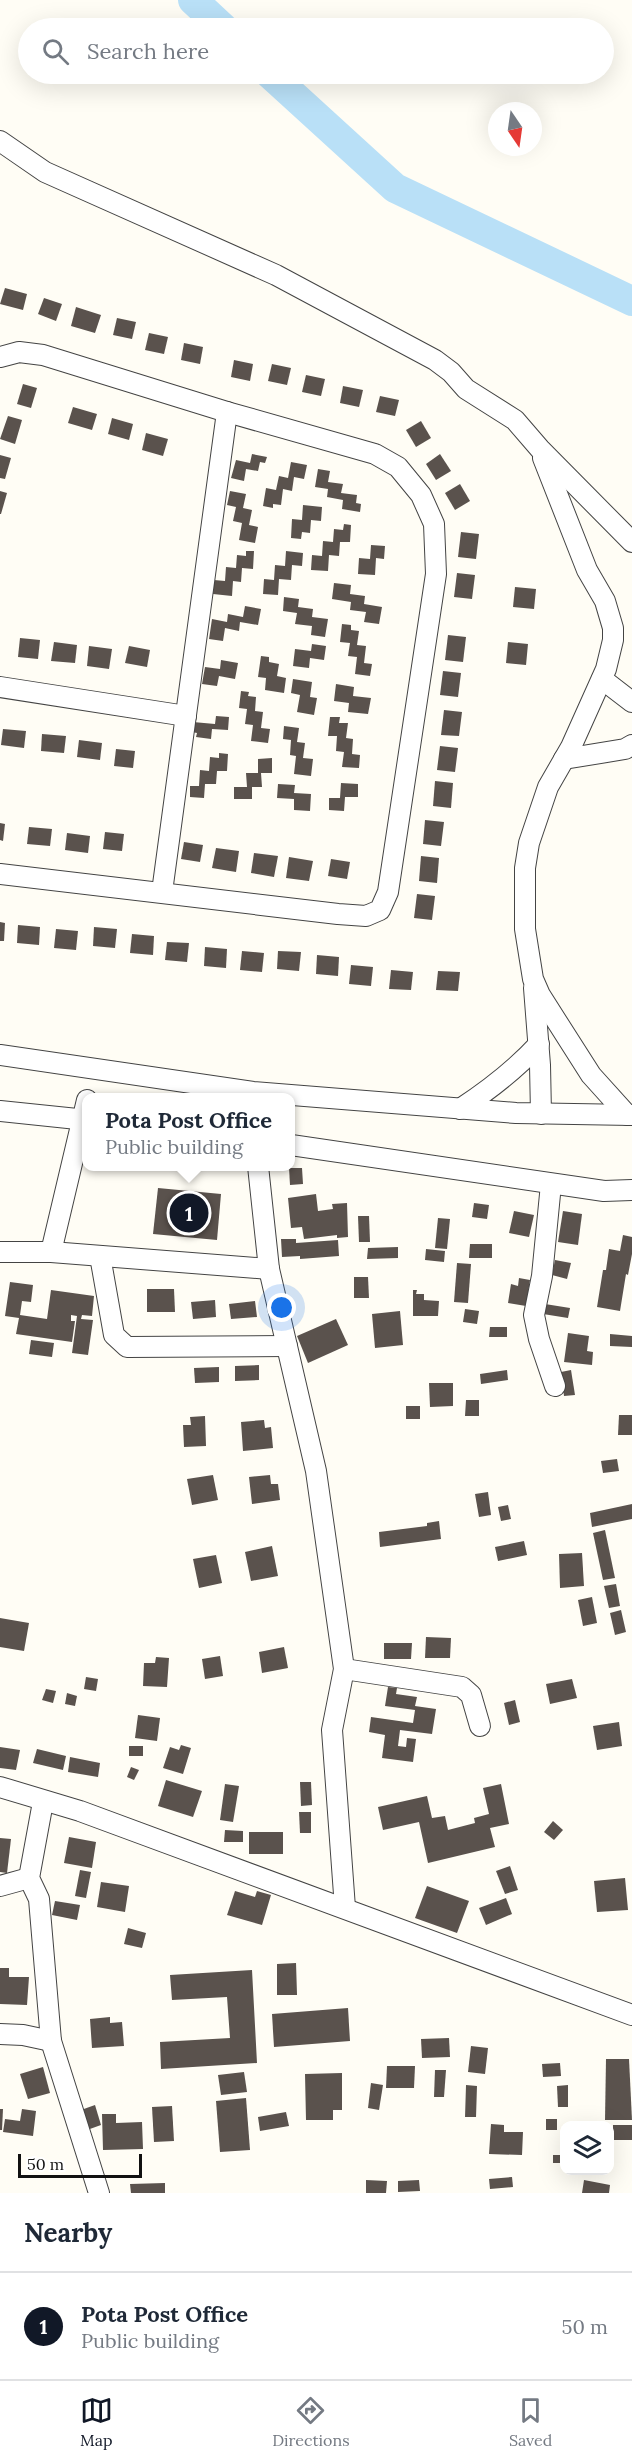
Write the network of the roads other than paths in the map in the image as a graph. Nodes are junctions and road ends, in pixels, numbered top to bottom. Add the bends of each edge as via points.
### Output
1 (0, 141) edge
2 (0, 357) edge
3 (227, 412) junction
4 (540, 449) junction
5 (632, 542) edge
6 (602, 679) junction
7 (0, 687) edge
8 (632, 702) edge
9 (186, 716) junction
10 (632, 745) edge
11 (564, 759) junction
12 (0, 874) edge
13 (162, 892) junction
14 (533, 979) junction
15 (539, 1044) junction
16 (0, 1055) edge
17 (96, 1069) junction
18 (89, 1093) edge
19 (241, 1093) edge
20 (295, 1098) edge
21 (460, 1109) junction
22 (0, 1111) edge
23 (541, 1114) junction
24 (630, 1115) edge
25 (82, 1119) edge
26 (82, 1127) edge
27 (295, 1146) edge
28 (258, 1171) edge
29 (551, 1184) junction
30 (632, 1190) edge
31 (0, 1252) edge
32 (51, 1252) junction
33 (100, 1256) junction
34 (269, 1269) junction
35 (287, 1346) junction
36 (555, 1386) dead end
37 (344, 1669) junction
38 (480, 1726) dead end
39 (0, 1787) edge
40 (43, 1802) junction
41 (29, 1878) junction
42 (0, 1886) edge
43 (345, 1908) junction
44 (632, 2015) edge
45 (0, 2034) edge
46 (51, 2041) junction
47 (99, 2193) edge

1 - 4 street via 45,172 276,275 435,360 465,389 515,420
2 - 3 street via 19,352 43,355
3 - 9 street
3 - 13 street via 375,454 398,467 421,495 434,524 435,574 388,892 380,910 366,916 338,914
4 - 5 street
4 - 6 street via 613,628
6 - 8 street
6 - 11 street
7 - 9 street
9 - 13 street
10 - 11 street
11 - 14 street via 548,787 525,868 525,929
12 - 13 street
14 - 15 street
14 - 24 street via 591,1075
15 - 21 street via 519,1066
15 - 23 street
16 - 17 street
17 - 18 street
17 - 19 street
20 - 21 street
21 - 23 street
22 - 25 street
23 - 24 street
26 - 32 street
27 - 29 street
28 - 34 street
29 - 30 street via 604,1191
29 - 36 street via 534,1315
31 - 32 street
32 - 33 street
33 - 34 street
33 - 35 street via 114,1335 127,1347
34 - 35 street
35 - 37 street via 316,1472
37 - 38 street via 462,1687 471,1695
37 - 43 street via 332,1730
39 - 40 street
40 - 41 street
40 - 43 street via 80,1811
41 - 42 street
41 - 46 street via 39,1899
43 - 44 street
45 - 46 street
46 - 47 street

